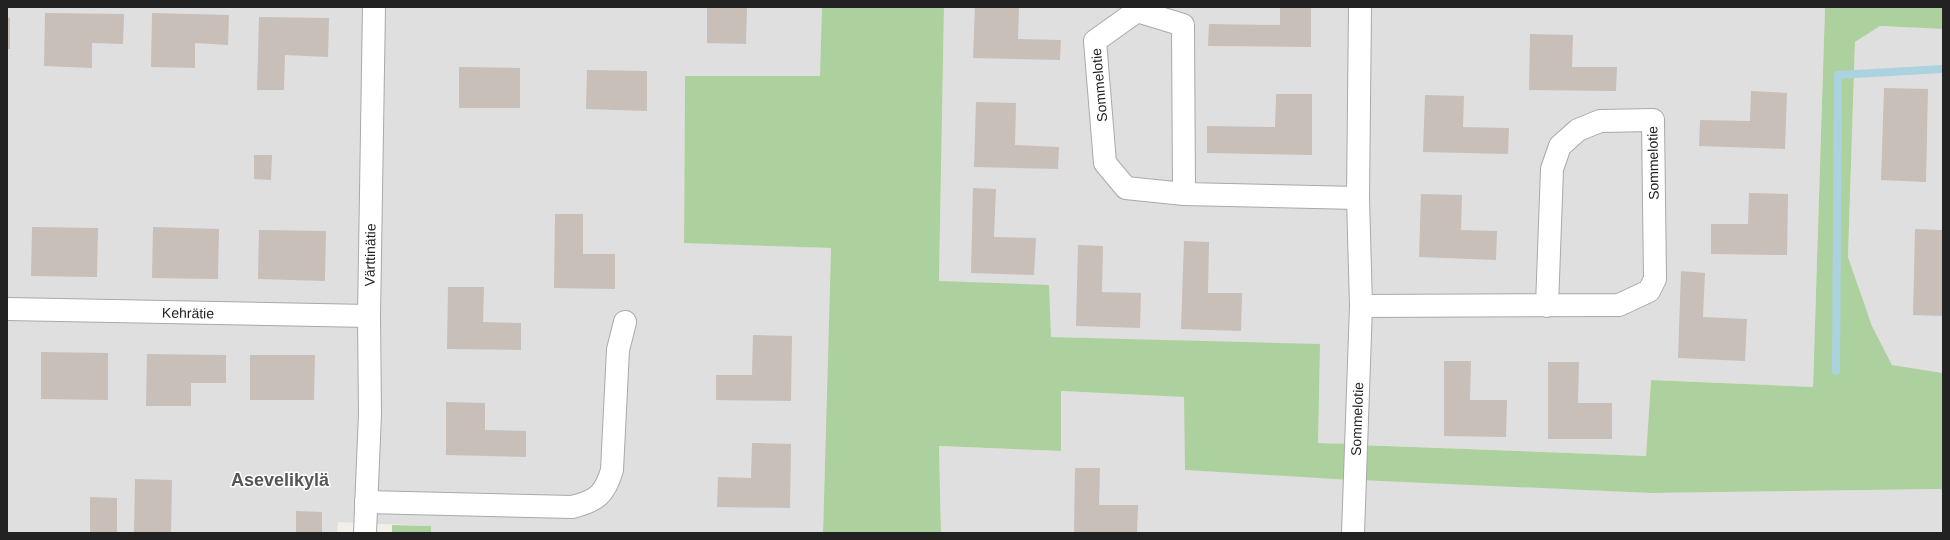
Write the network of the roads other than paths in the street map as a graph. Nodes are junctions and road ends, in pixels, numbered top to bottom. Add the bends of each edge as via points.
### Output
1 (374, 7) edge
2 (1360, 7) edge
3 (1184, 194) junction
4 (1358, 198) junction
5 (1361, 306) junction
6 (1547, 306) junction
7 (7, 309) edge
8 (369, 316) junction
9 (625, 322) dead end
10 (366, 502) junction
11 (365, 533) edge
12 (1353, 533) edge

1 - 8 street, Värttinätie
2 - 4 street, Sommelotie
3 - 3 street, Sommelotie via 1126,188 1105,162 1095,41 1136,11 1183,25
3 - 4 street, Sommelotie
4 - 5 street, Sommelotie
5 - 6 street, Sommelotie
5 - 12 street, Sommelotie
6 - 6 street, Sommelotie via 1619,305 1649,291 1655,279 1653,120 1600,120 1578,130 1560,146 1552,169
7 - 8 street, Kehrätie
8 - 10 street, Värttinätie via 370,414
9 - 10 street via 618,350 612,470 607,488 588,503 572,507
10 - 11 street, Värttinätie

